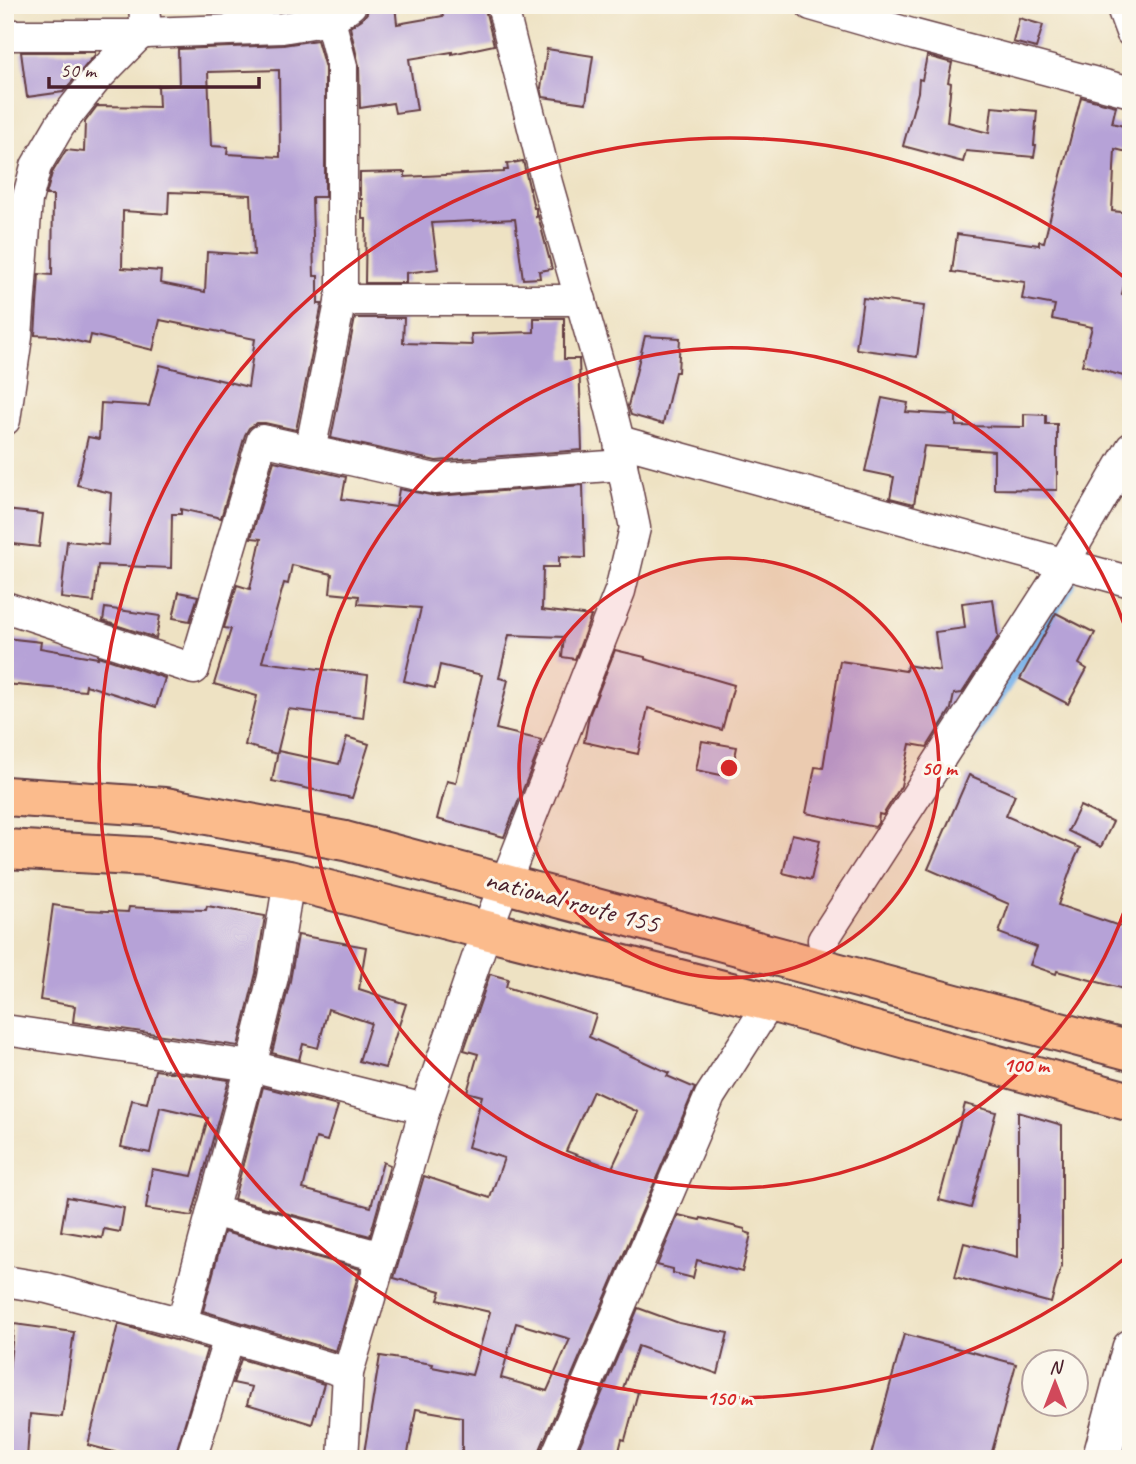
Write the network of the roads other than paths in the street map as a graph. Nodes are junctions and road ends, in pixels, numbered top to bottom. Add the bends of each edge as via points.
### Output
1 (502, 5) edge
2 (811, 5) edge
3 (1121, 5) edge
4 (326, 13) edge
5 (143, 24) edge
6 (1131, 32) edge
7 (5, 35) edge
8 (1131, 92) edge
9 (340, 299) junction
10 (581, 300) junction
11 (5, 421) edge
12 (1131, 448) edge
13 (310, 451) junction
14 (620, 453) junction
15 (1066, 564) junction
16 (1131, 582) edge
17 (5, 607) edge
18 (5, 796) edge
19 (5, 849) edge
20 (289, 880) junction
21 (506, 883) junction
22 (487, 929) junction
23 (822, 940) dead end
24 (770, 1002) junction
25 (5, 1030) edge
26 (1131, 1051) edge
27 (251, 1066) junction
28 (1131, 1102) edge
29 (425, 1109) junction
30 (212, 1211) junction
31 (382, 1257) junction
32 (5, 1281) edge
33 (182, 1323) junction
34 (229, 1338) junction
35 (1131, 1348) edge
36 (348, 1373) junction
37 (191, 1459) edge
38 (343, 1459) edge
39 (555, 1459) edge
40 (1101, 1459) edge

1 - 10 street
2 - 8 street
3 - 6 street
4 - 5 street via 282,28
4 - 9 street via 342,66
5 - 7 street
5 - 11 street via 60,125 36,166 27,200 17,337
9 - 10 street
9 - 13 street
10 - 14 street
12 - 15 street
13 - 14 street via 435,478
13 - 17 street via 262,440 194,669
14 - 15 street
14 - 21 street via 635,528 620,591
15 - 16 street
15 - 23 street
18 - 21 highway, national route 155 via 165,807 345,841
19 - 20 highway, national route 155 via 151,857
20 - 22 highway, national route 155
20 - 27 street via 273,977
21 - 22 street
21 - 26 highway, national route 155
22 - 24 highway, national route 155
22 - 29 street
24 - 28 highway, national route 155
24 - 39 street via 710,1096
25 - 27 street
27 - 29 street
27 - 30 street
29 - 31 street
30 - 31 street
30 - 33 street
31 - 36 street
32 - 33 street
33 - 34 street
34 - 36 street
34 - 37 street
35 - 40 street
36 - 38 street

